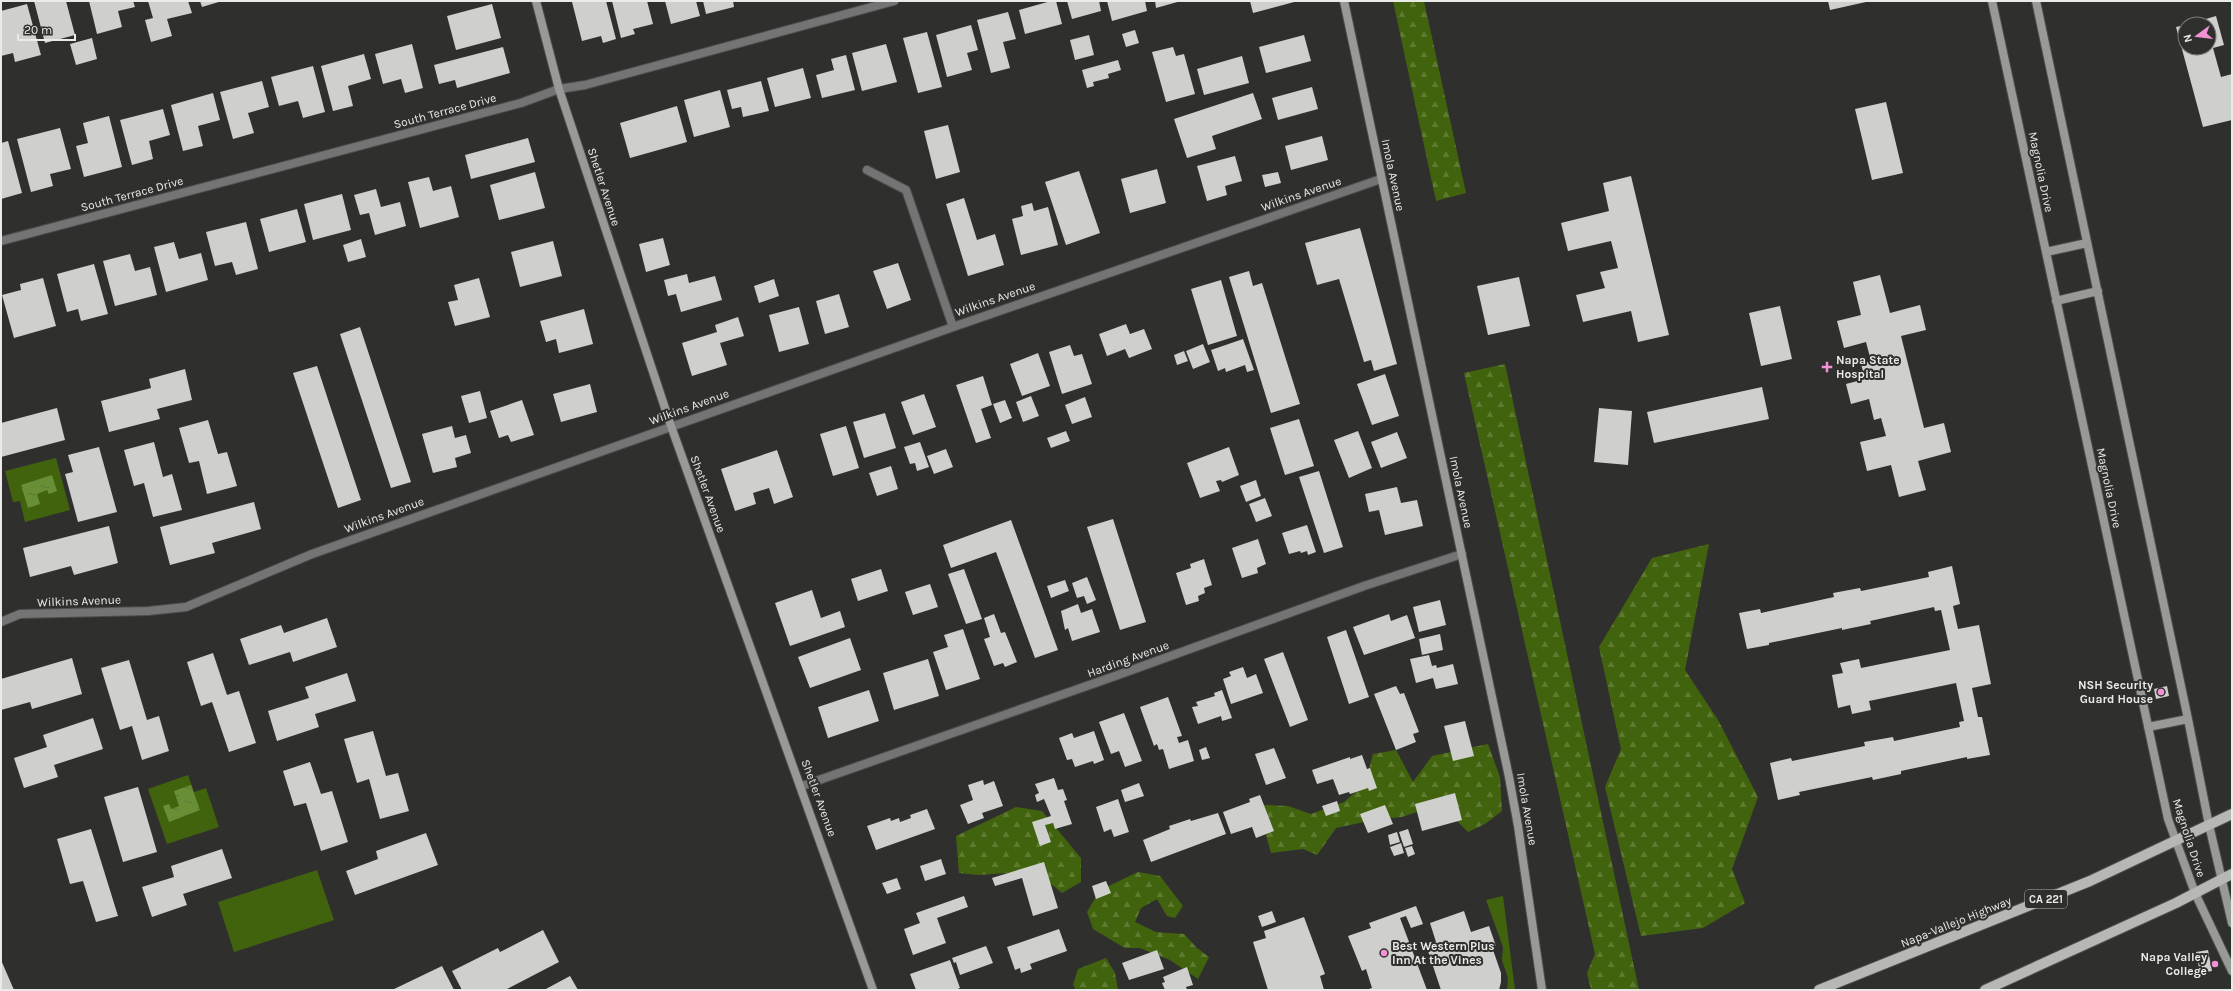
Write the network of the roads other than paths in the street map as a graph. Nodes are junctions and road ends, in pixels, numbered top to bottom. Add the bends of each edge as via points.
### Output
1 (536, 1) edge
2 (894, 1) edge
3 (1344, 1) edge
4 (1992, 1) edge
5 (2036, 1) edge
6 (559, 89) junction
7 (867, 170) dead end
8 (1381, 179) junction
9 (1, 241) edge
10 (2087, 243) junction
11 (2046, 252) junction
12 (2098, 292) junction
13 (2056, 300) junction
14 (953, 326) junction
15 (671, 426) junction
16 (1462, 554) junction
17 (1, 622) edge
18 (2188, 719) junction
19 (2148, 727) junction
20 (802, 786) junction
21 (2232, 814) edge
22 (2209, 825) junction
23 (2176, 840) junction
24 (2232, 874) edge
25 (2223, 879) junction
26 (2195, 893) junction
27 (2232, 923) edge
28 (2232, 971) edge
29 (1542, 987) edge
30 (873, 990) edge
31 (1819, 990) edge
32 (1985, 990) edge

1 - 6 street, Shetler Avenue
2 - 6 street, South Terrace Drive via 585,85
3 - 8 street, Imola Avenue
4 - 11 street, Magnolia Drive
5 - 10 street, Magnolia Drive
6 - 9 street, South Terrace Drive via 522,103
6 - 15 street, Shetler Avenue
7 - 14 street via 906,190
8 - 14 street, Wilkins Avenue
8 - 16 street, Imola Avenue
10 - 11 street
10 - 12 street, Magnolia Drive
11 - 13 street, Magnolia Drive
12 - 13 street
12 - 18 street, Magnolia Drive
13 - 19 street, Magnolia Drive
14 - 15 street, Wilkins Avenue
15 - 17 street, Wilkins Avenue via 312,554 186,607 20,614
15 - 20 street, Shetler Avenue
16 - 20 street, Harding Avenue via 1350,591
16 - 29 street, Imola Avenue via 1514,801
18 - 19 street
18 - 22 street, Magnolia Drive
19 - 23 street, Magnolia Drive via 2168,819
20 - 30 street, Shetler Avenue
21 - 22 main road, Napa-Vallejo Highway / CA 221
22 - 23 main road, Napa-Vallejo Highway / CA 221
22 - 25 street, Magnolia Drive
23 - 26 street, Magnolia Drive
23 - 31 main road, Napa-Vallejo Highway / CA 221 via 2090,881
24 - 25 main road
25 - 26 main road
25 - 27 street, Magnolia Drive
26 - 28 street, Magnolia Drive
26 - 32 main road

